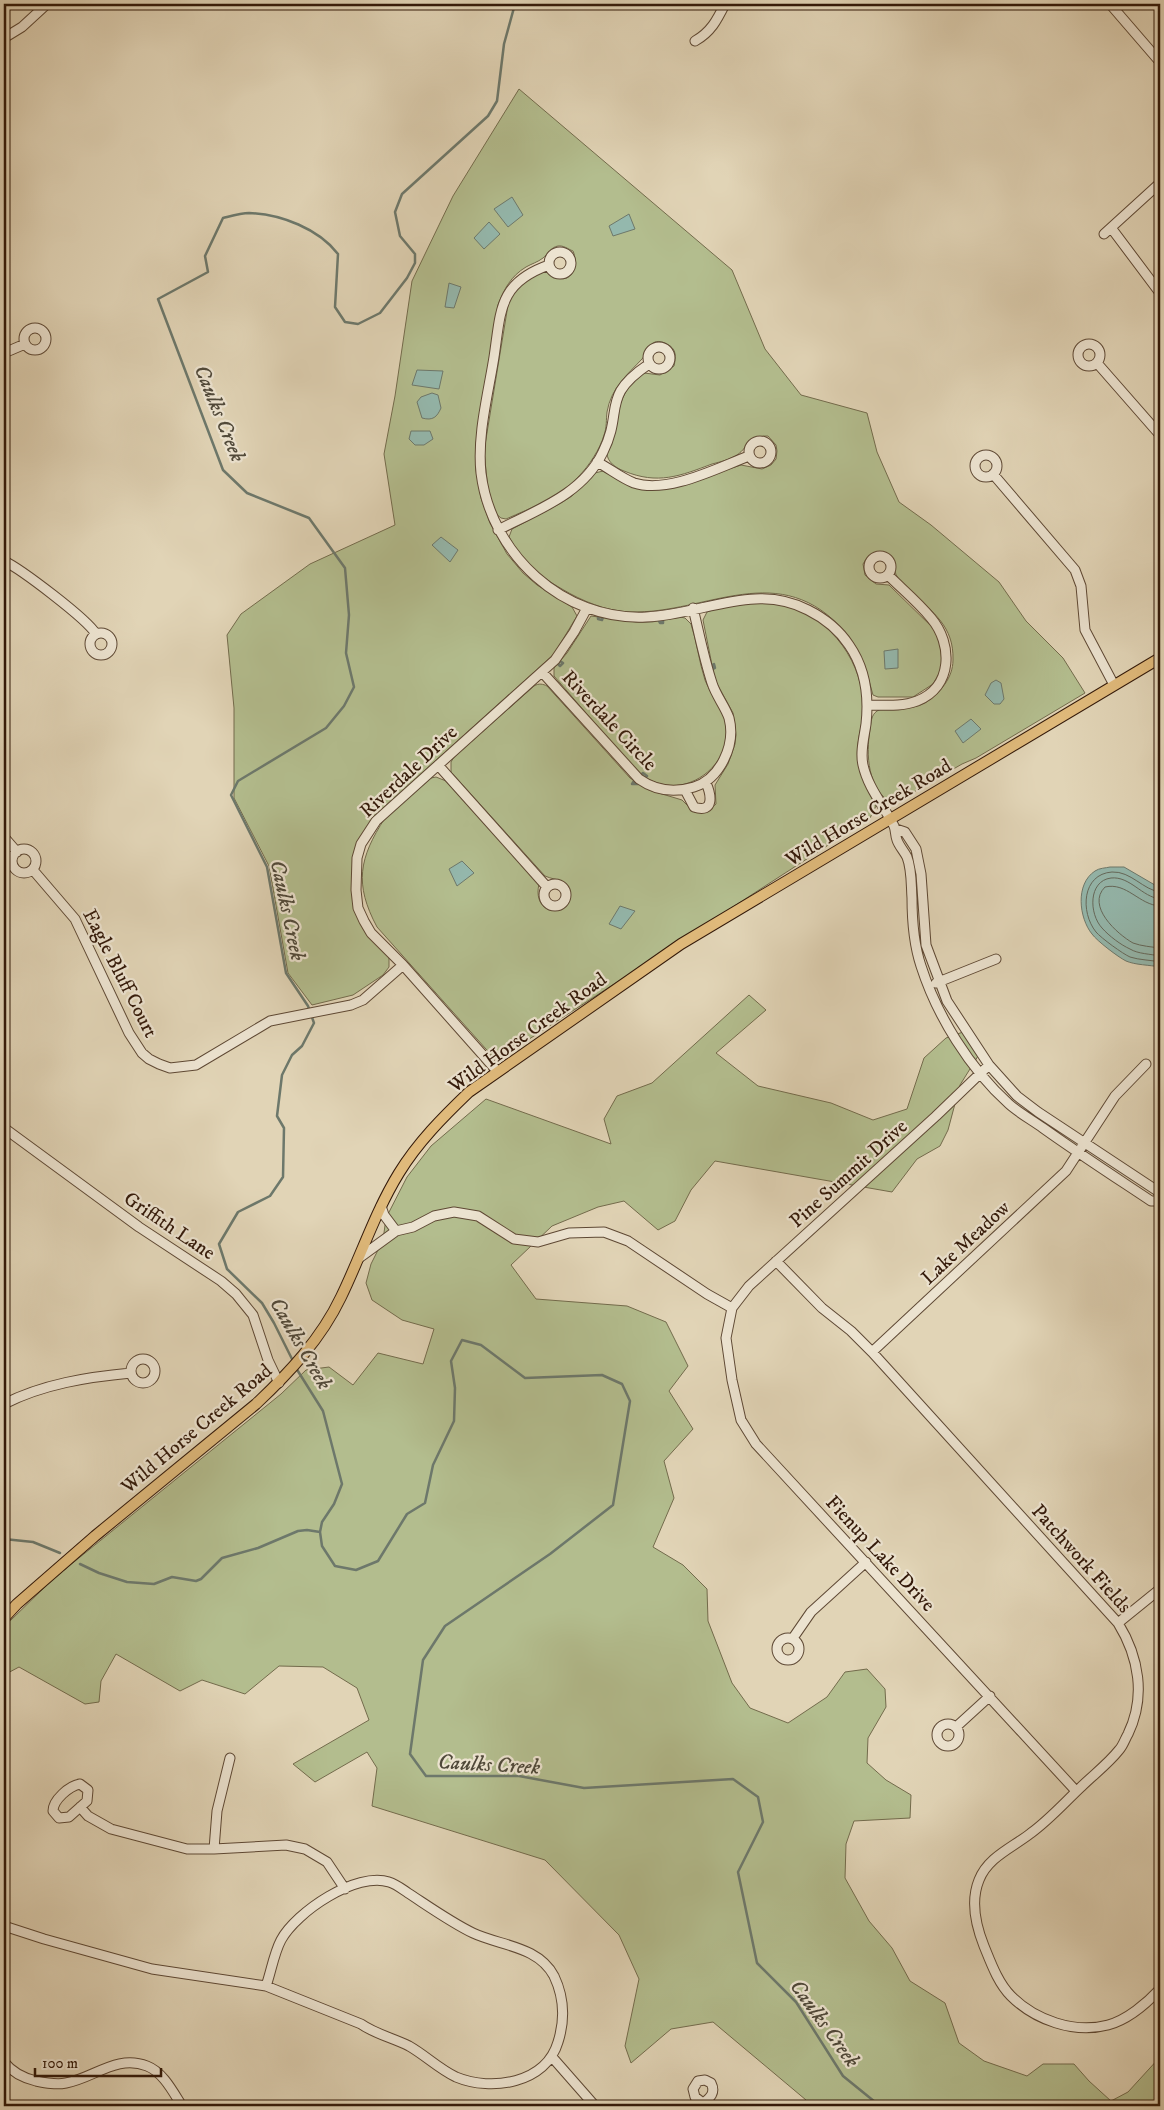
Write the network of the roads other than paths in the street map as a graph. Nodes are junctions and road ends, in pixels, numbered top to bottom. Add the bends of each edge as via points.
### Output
1 (47, 4) edge
2 (725, 4) edge
3 (1110, 4) edge
4 (4, 38) edge
5 (695, 41) dead end
6 (1160, 62) edge
7 (1160, 183) edge
8 (549, 265) dead end
9 (1160, 293) edge
10 (25, 344) dead end
11 (4, 353) edge
12 (1097, 363) dead end
13 (650, 364) dead end
14 (1160, 435) edge
15 (749, 456) dead end
16 (597, 462) junction
17 (993, 474) dead end
18 (498, 530) junction
19 (4, 561) edge
20 (888, 575) dead end
21 (587, 608) junction
22 (694, 608) junction
23 (96, 634) dead end
24 (1160, 658) edge
25 (542, 672) junction
26 (1114, 685) junction
27 (868, 706) junction
28 (438, 765) junction
29 (706, 783) junction
30 (685, 790) junction
31 (890, 819) junction
32 (896, 829) junction
33 (4, 837) edge
34 (17, 852) junction
35 (33, 870) junction
36 (547, 887) dead end
37 (996, 958) dead end
38 (403, 965) junction
39 (940, 981) junction
40 (928, 986) junction
41 (1146, 1064) dead end
42 (989, 1065) junction
43 (497, 1071) junction
44 (980, 1074) junction
45 (4, 1128) edge
46 (1084, 1143) junction
47 (1078, 1153) junction
48 (1160, 1199) edge
49 (381, 1206) junction
50 (396, 1231) junction
51 (359, 1258) junction
52 (776, 1261) junction
53 (732, 1308) junction
54 (872, 1352) junction
55 (131, 1373) dead end
56 (282, 1379) junction
57 (4, 1404) edge
58 (866, 1562) junction
59 (1160, 1589) edge
60 (4, 1618) edge
61 (1118, 1623) junction
62 (793, 1638) dead end
63 (990, 1696) junction
64 (956, 1727) dead end
65 (230, 1758) dead end
66 (1076, 1792) junction
67 (80, 1807) dead end
68 (214, 1849) junction
69 (345, 1889) junction
70 (4, 1926) edge
71 (266, 1986) junction
72 (1160, 1989) edge
73 (552, 2057) junction
74 (4, 2062) edge
75 (182, 2106) edge
76 (595, 2106) edge

1 - 4 street
2 - 5 street via 714,25
3 - 6 street
7 - 9 street via 1108,232
8 - 18 street via 523,277 510,290 502,306 480,446 484,494
10 - 11 street
12 - 14 street
13 - 16 street via 619,392 608,439
15 - 16 street via 676,483 654,486 632,482
16 - 18 street via 584,480 558,500
17 - 26 street via 1075,570 1081,586 1085,630
18 - 21 street via 535,577 550,589
19 - 23 street via 79,615
20 - 27 street via 931,618 944,641 947,661 942,680 928,695 911,703
21 - 22 street via 614,615 647,617
21 - 25 street, Riverdale Drive via 555,660
22 - 27 street via 750,598 771,598 817,615 851,648 863,676
22 - 29 street via 712,685 730,725 726,755
24 - 26 main road, Wild Horse Creek Road
25 - 28 street, Riverdale Drive
25 - 30 street, Riverdale Circle via 639,779 660,790
26 - 31 main road, Wild Horse Creek Road
27 - 31 street via 862,760 876,796
28 - 36 street
28 - 38 street, Riverdale Drive via 376,821 361,844 357,858 356,890 361,915 371,933
29 - 30 street, Riverdale Circle
29 - 30 street via 711,799 703,808 694,807
31 - 32 street
31 - 43 main road, Wild Horse Creek Road via 681,944
32 - 39 street via 906,832 916,849 926,945
32 - 40 street via 896,839 908,858 919,962
33 - 34 street, Eagle Bluff Court
34 - 35 street, Eagle Bluff Court via 27,849 33,853 36,864
34 - 35 street via 12,862 15,869 22,873
35 - 38 street, Eagle Bluff Court via 76,918 128,1033 149,1060 170,1068 196,1065 270,1021 351,1005 362,1000
37 - 39 street
38 - 43 street, Riverdale Drive
39 - 40 street
39 - 42 street via 947,1001
40 - 44 street via 939,1011
41 - 46 street, Lake Meadow via 1115,1096
42 - 44 street, Pine Summit Drive
42 - 46 street via 1017,1096
43 - 49 main road, Wild Horse Creek Road via 469,1092 420,1142
44 - 47 street via 1010,1104
44 - 52 street, Pine Summit Drive
45 - 56 street, Griffith Lane via 236,1294 253,1315 268,1360
46 - 47 street, Lake Meadow
46 - 48 street via 1158,1192
47 - 48 street via 1152,1200
47 - 54 street, Lake Meadow via 1066,1171
49 - 50 street
49 - 51 main road, Wild Horse Creek Road
50 - 51 street
50 - 53 street via 454,1212 478,1216 514,1239 538,1242 569,1233 604,1232 628,1241
51 - 56 main road, Wild Horse Creek Road via 340,1299 310,1346
52 - 53 street, Pine Summit Drive via 748,1286
52 - 54 street, Patchwork Fields
53 - 58 street, Fienup Lake Drive via 726,1338 741,1420 756,1444
54 - 61 street, Patchwork Fields
55 - 57 street via 73,1380
56 - 60 main road, Wild Horse Creek Road via 51,1574
58 - 62 street via 812,1612
58 - 63 street, Fienup Lake Drive
59 - 61 street
61 - 66 street, Patchwork Fields via 1128,1640 1138,1670 1139,1698 1132,1725 1119,1750
63 - 64 street
63 - 66 street, Fienup Lake Drive
65 - 68 street via 217,1811
66 - 72 street, Patchwork Fields via 1032,1833 993,1859 979,1880 974,1904 978,1930 994,1971 1010,1996 1032,2012 1056,2024 1080,2028 1108,2025 1132,2013
67 - 68 street via 88,1816 111,1829 187,1849
68 - 69 street via 286,1845 305,1849 327,1862
69 - 71 street via 304,1912 290,1927 281,1940
69 - 73 street via 361,1882 388,1881 471,1932 532,1954 548,1967 554,1977 563,2009 563,2023
70 - 71 street via 152,1969
71 - 73 street via 400,2042 457,2077 495,2084 516,2081 530,2077
73 - 76 street
74 - 75 street via 25,2078 47,2084 67,2083 107,2066 133,2063 148,2066 164,2078

